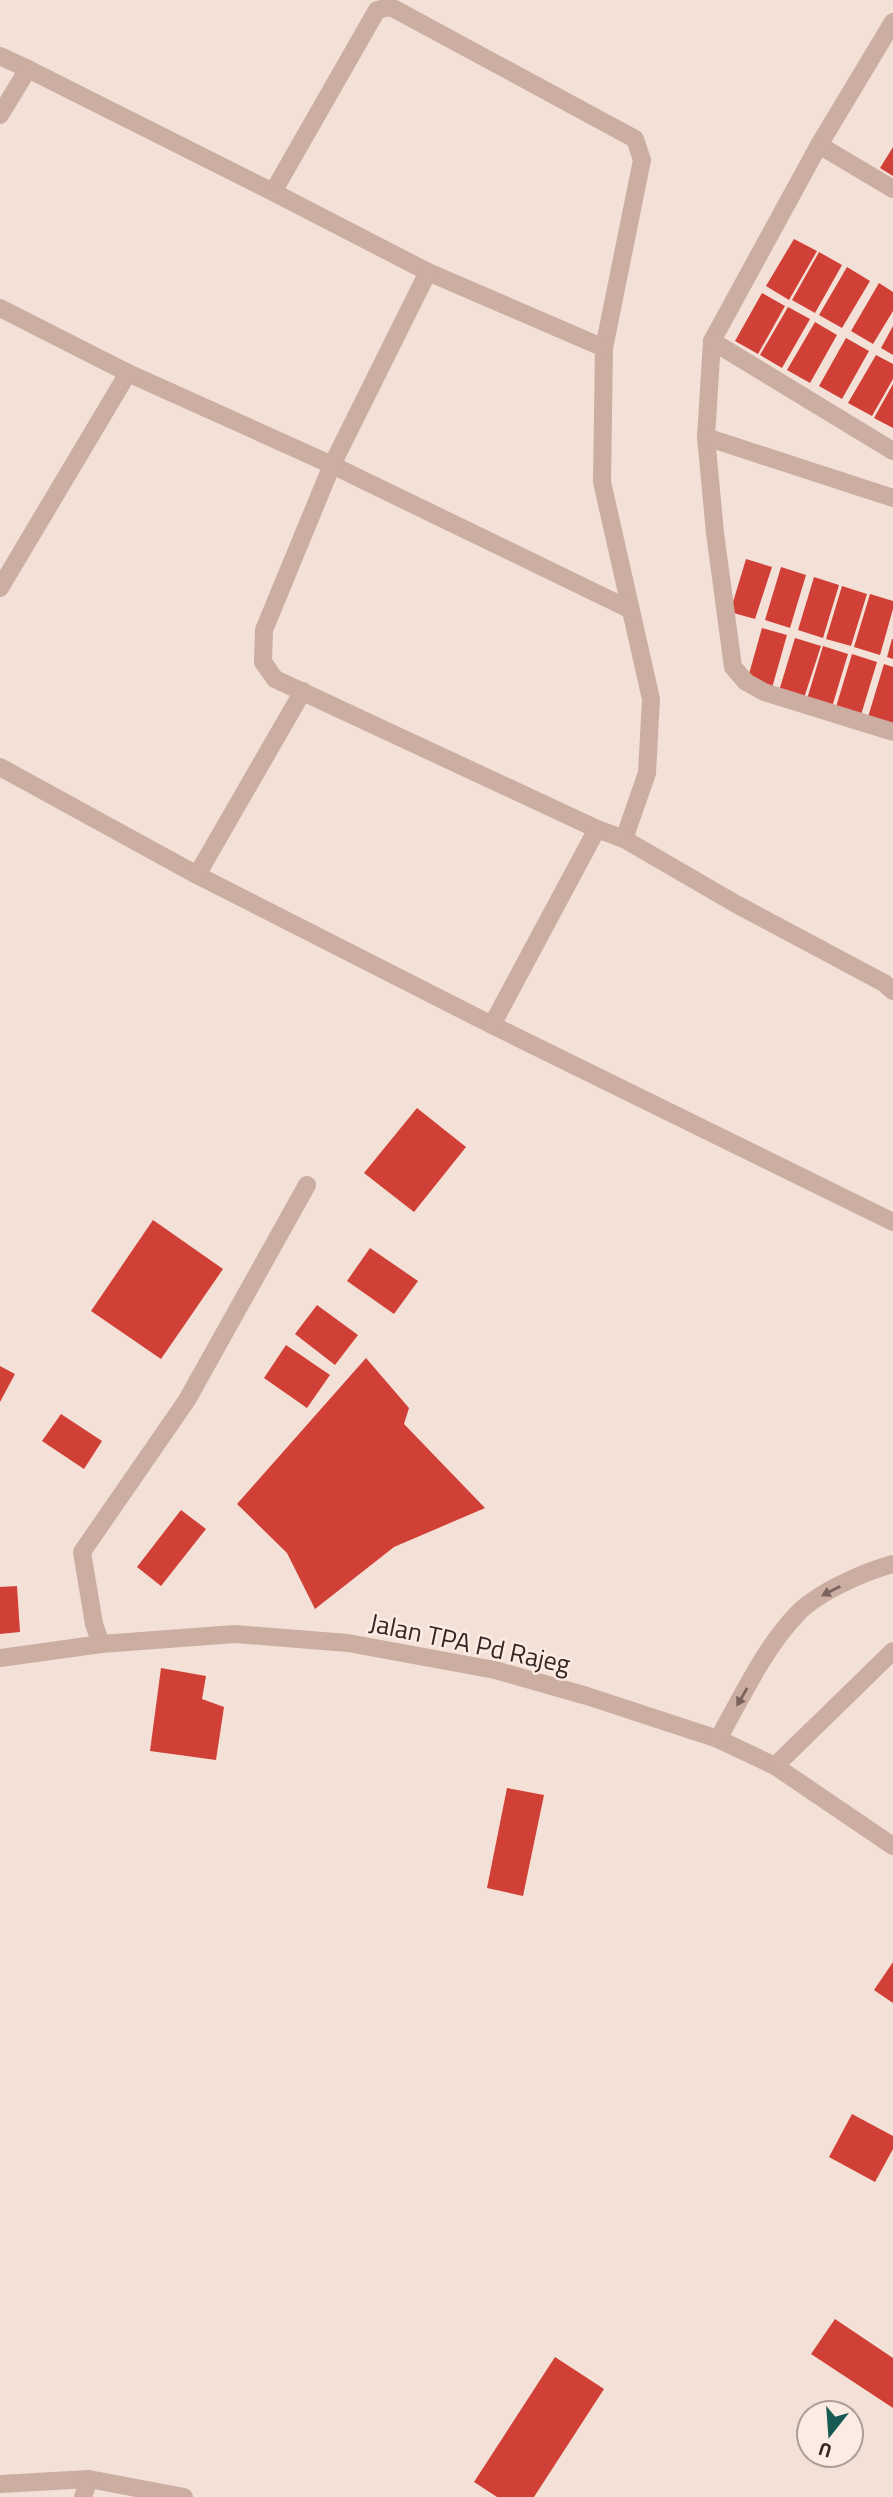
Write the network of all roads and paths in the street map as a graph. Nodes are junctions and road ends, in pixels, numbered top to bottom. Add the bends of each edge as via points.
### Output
1 (893, 22) edge
2 (0, 56) edge
3 (28, 69) junction
4 (0, 115) edge
5 (820, 145) junction
6 (893, 189) edge
7 (273, 192) junction
8 (428, 272) junction
9 (0, 308) edge
10 (712, 341) junction
11 (604, 348) junction
12 (128, 373) junction
13 (706, 438) junction
14 (893, 451) edge
15 (332, 465) junction
16 (893, 498) edge
17 (0, 588) edge
18 (629, 609) junction
19 (303, 691) junction
20 (893, 732) edge
21 (0, 767) edge
22 (597, 829) junction
23 (624, 839) junction
24 (197, 875) junction
25 (893, 991) edge
26 (492, 1025) junction
27 (307, 1185) dead end
28 (893, 1222) edge
29 (893, 1564) edge
30 (102, 1644) junction
31 (893, 1651) edge
32 (0, 1658) edge
33 (718, 1739) junction
34 (775, 1766) junction
35 (893, 1846) edge
36 (89, 2479) junction
37 (0, 2484) edge
38 (83, 2497) edge
39 (184, 2497) edge

1 - 5 street
2 - 3 street
3 - 4 street
3 - 7 street
5 - 6 street
5 - 10 street
7 - 8 street
7 - 11 street via 377,10 391,7 635,139 642,160
8 - 11 street
8 - 15 street
9 - 12 street
10 - 13 street
10 - 14 street
11 - 18 street via 602,482
12 - 15 street
12 - 17 street
13 - 16 street
13 - 20 street via 733,667 746,682 764,692
15 - 18 street
15 - 19 street via 264,630 263,662 275,679
18 - 23 street via 651,699 647,772
19 - 22 street
19 - 24 street
21 - 24 street
22 - 23 street
22 - 26 street
23 - 25 street
24 - 26 street
26 - 28 street
27 - 30 street via 187,1400 82,1552 93,1624
29 -> 33 street via 824,1594 798,1613 765,1655
30 - 32 street, Jalan TPA Pd Rajeg
30 - 33 street, Jalan TPA Pd Rajeg via 235,1634 348,1643 495,1670
31 - 34 street
33 - 34 street, Jalan TPA Pd Rajeg
34 - 35 street, Jalan TPA Pd Rajeg
36 - 37 street
36 - 38 street
36 - 39 street

